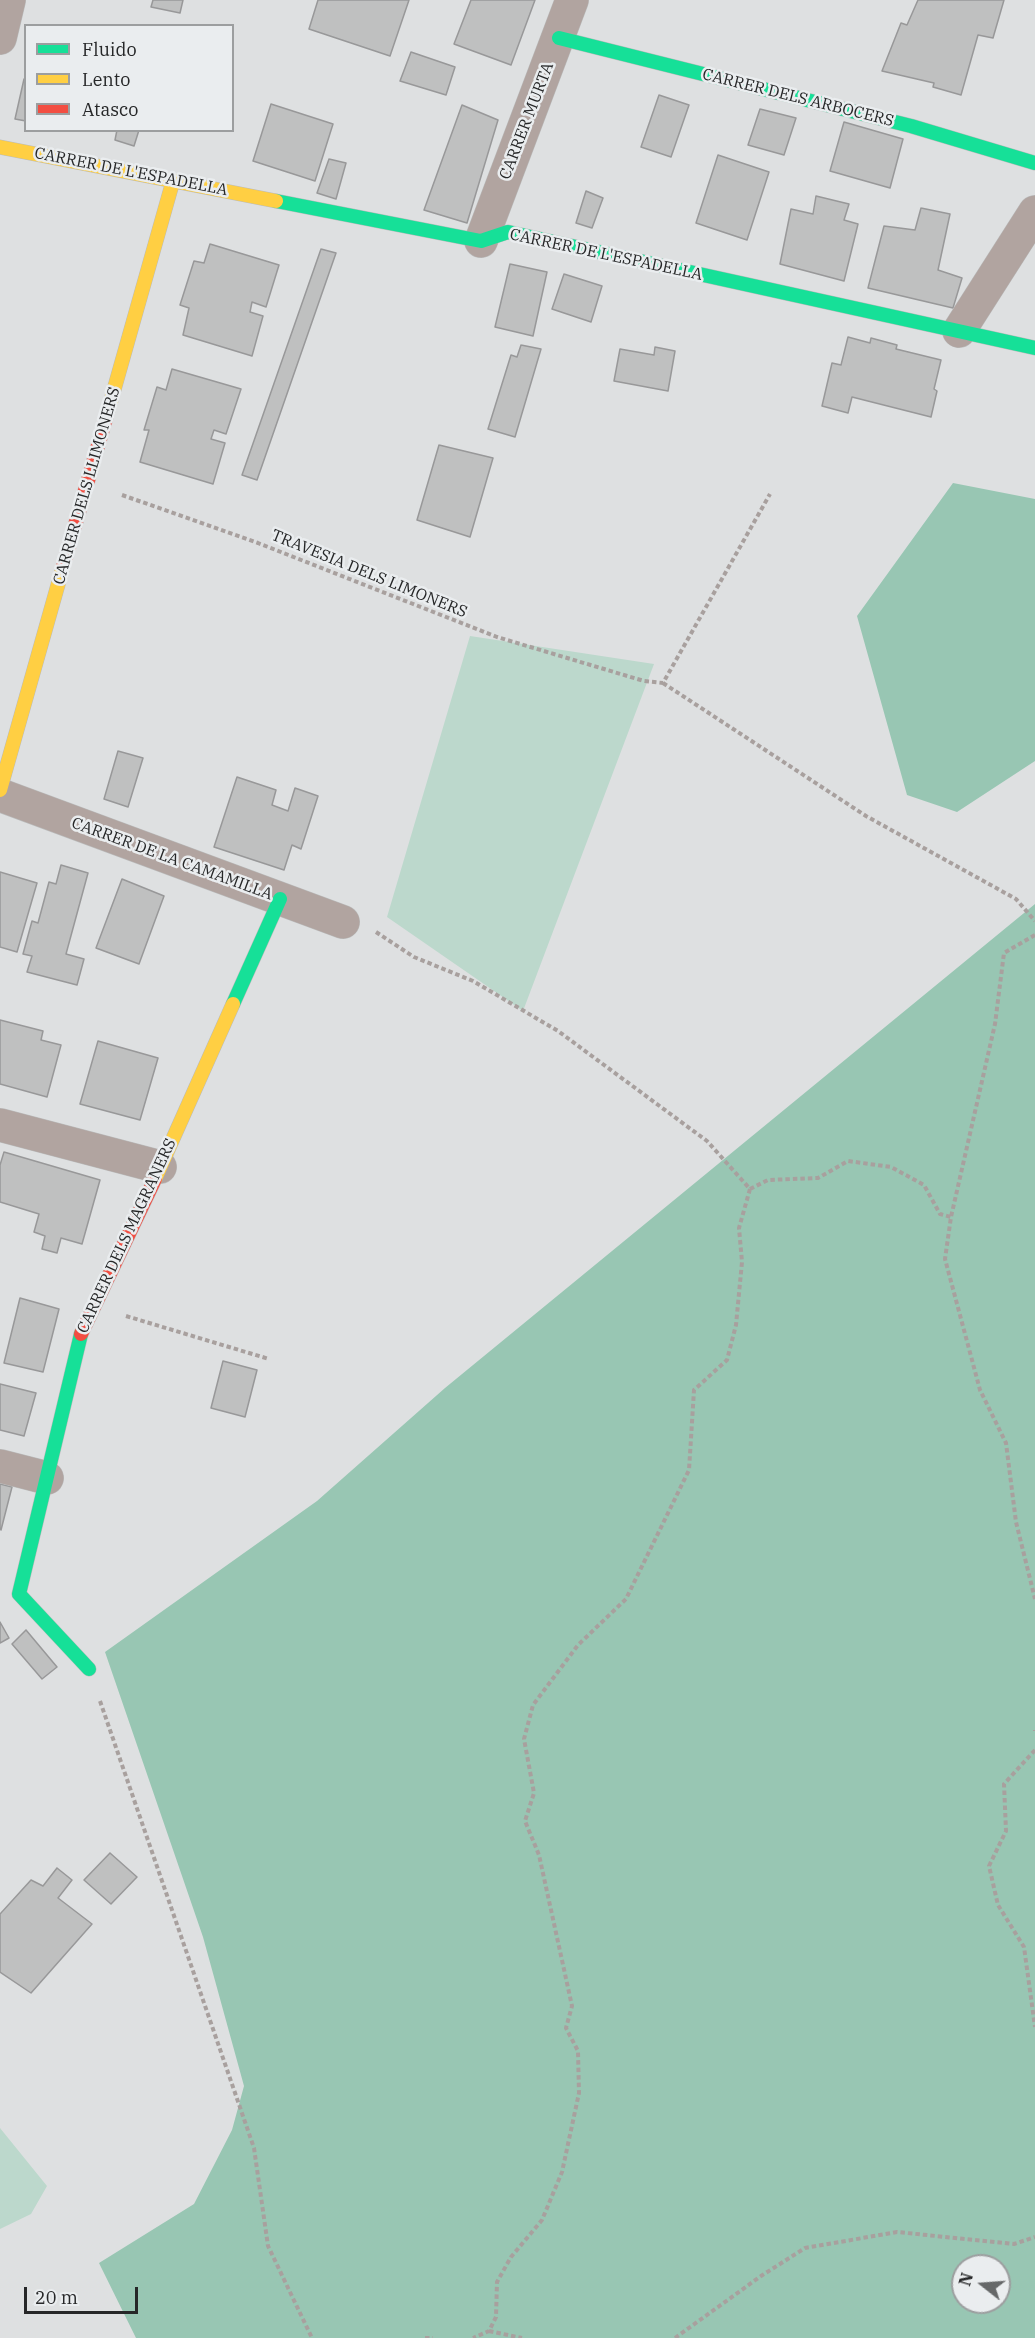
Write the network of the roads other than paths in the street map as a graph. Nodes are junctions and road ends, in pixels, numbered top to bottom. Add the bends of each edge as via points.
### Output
1 (9, 0) edge
2 (572, 0) edge
3 (0, 38) edge
4 (559, 38) junction
5 (0, 147) edge
6 (1035, 163) edge
7 (173, 181) junction
8 (1035, 212) edge
9 (481, 241) junction
10 (960, 331) junction
11 (1035, 348) edge
12 (0, 792) edge
13 (280, 899) junction
14 (343, 922) road end
15 (0, 1125) edge
16 (160, 1167) junction
17 (0, 1466) edge
18 (47, 1478) junction
19 (88, 1669) road end

1 - 3 street
2 - 4 street, CARRER MURTA
4 - 6 street, CARRER DELS ARBOCERS via 911,126
4 - 9 street, CARRER MURTA
5 - 7 street, CARRER DE L'ESPADELLA
7 - 9 street, CARRER DE L'ESPADELLA
7 - 12 street, CARRER DELS LLIMONERS
8 - 10 street
9 - 10 street, CARRER DE L'ESPADELLA via 508,232
10 - 11 street, CARRER DE L'ESPADELLA
12 - 13 street, CARRER DE LA CAMAMILLA
13 - 14 street, CARRER DE LA CAMAMILLA
13 - 16 street, CARRER DELS MAGRANERS
15 - 16 street
16 - 18 street, CARRER DELS MAGRANERS via 83,1324
17 - 18 street
18 - 19 street, CARRER DELS MAGRANERS via 19,1594

